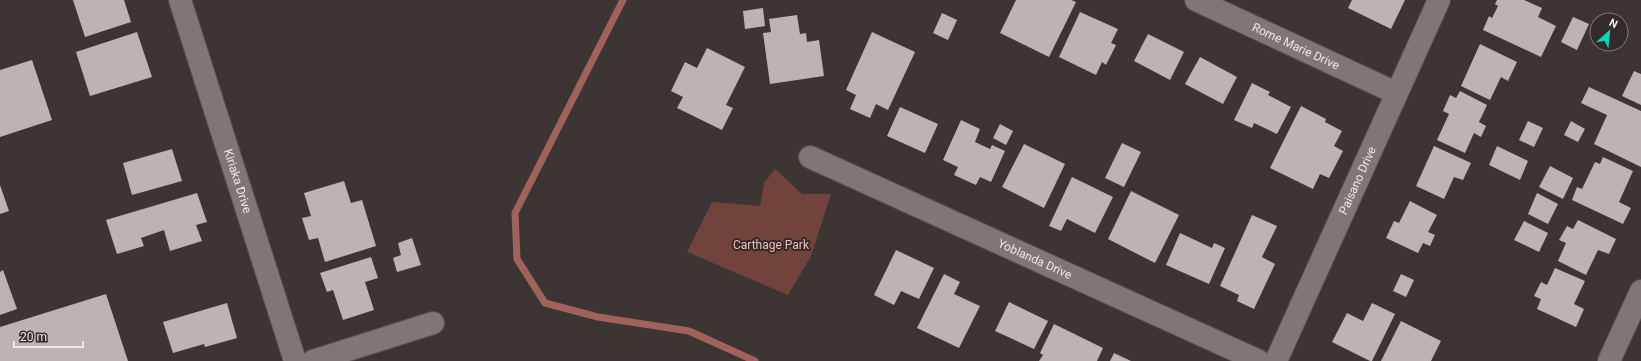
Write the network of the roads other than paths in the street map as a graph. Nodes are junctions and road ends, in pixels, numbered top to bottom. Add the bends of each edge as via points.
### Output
1 (180, 0) edge
2 (1196, 0) edge
3 (1439, 0) edge
4 (1396, 93) junction
5 (810, 157) dead end
6 (1641, 291) edge
7 (433, 323) dead end
8 (295, 361) edge
9 (313, 361) edge
10 (1259, 361) edge
11 (1276, 361) edge
12 (1609, 361) edge

1 - 8 street, Kiriaka Drive
2 - 4 street, Rome Marie Drive
3 - 4 street, Paisano Drive
4 - 11 street, Paisano Drive
5 - 10 street, Yoblanda Drive
6 - 12 street
7 - 9 street

